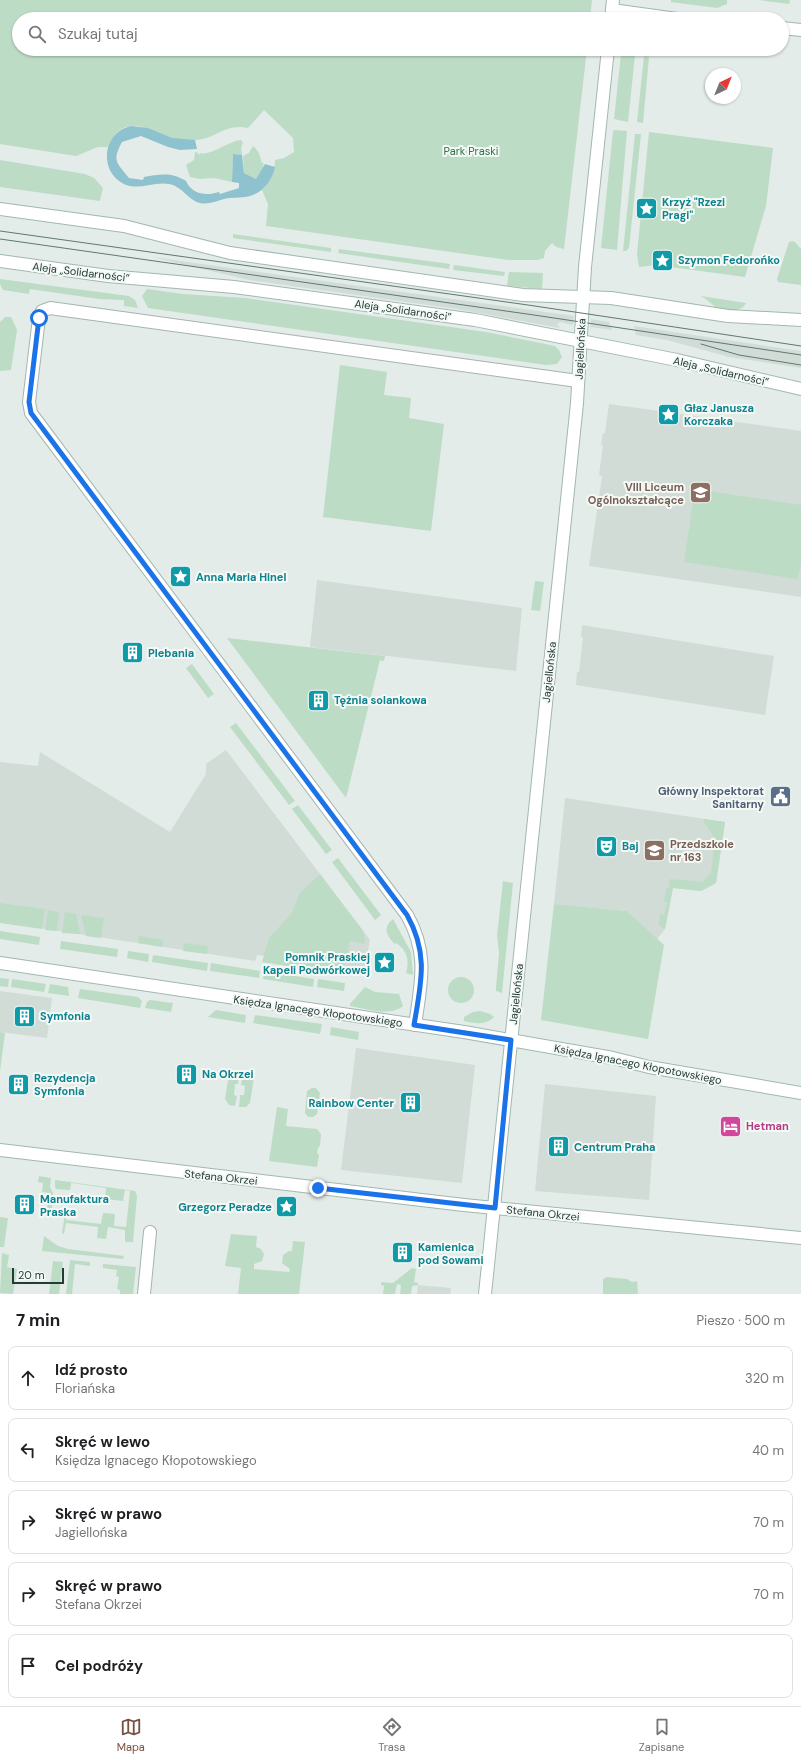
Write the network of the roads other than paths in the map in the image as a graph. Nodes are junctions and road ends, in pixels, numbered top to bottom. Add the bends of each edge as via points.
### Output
1 (612, 10) edge
2 (626, 12) edge
3 (789, 29) edge
4 (801, 30) edge
5 (607, 56) edge
6 (0, 209) edge
7 (0, 261) edge
8 (583, 297) junction
9 (801, 320) edge
10 (581, 341) junction
11 (578, 381) junction
12 (801, 389) edge
13 (0, 963) edge
14 (414, 1025) junction
15 (511, 1040) junction
16 (801, 1093) edge
17 (0, 1150) edge
18 (495, 1208) junction
19 (150, 1232) dead end
20 (801, 1238) edge
21 (144, 1294) edge
22 (485, 1294) edge

1 - 2 street
3 - 4 street
5 - 8 street, Jagiellońska
6 - 8 street via 124,226 230,253 523,294
7 - 10 street, Aleja „Solidarności” via 108,276 234,287 467,319
8 - 9 street via 618,299 728,316
8 - 10 street, Jagiellońska
10 - 11 street, Jagiellońska
10 - 12 street, Aleja „Solidarności”
11 - 14 street via 50,308 42,311 39,318 29,402 31,413 407,915 418,939 423,964
11 - 15 street, Jagiellońska
13 - 14 street, Księdza Ignacego Kłopotowskiego
14 - 15 street, Księdza Ignacego Kłopotowskiego
15 - 16 street, Księdza Ignacego Kłopotowskiego
15 - 18 street, Jagiellońska
17 - 18 street, Stefana Okrzei
18 - 20 street, Stefana Okrzei
18 - 22 street, Jagiellońska
19 - 21 street

